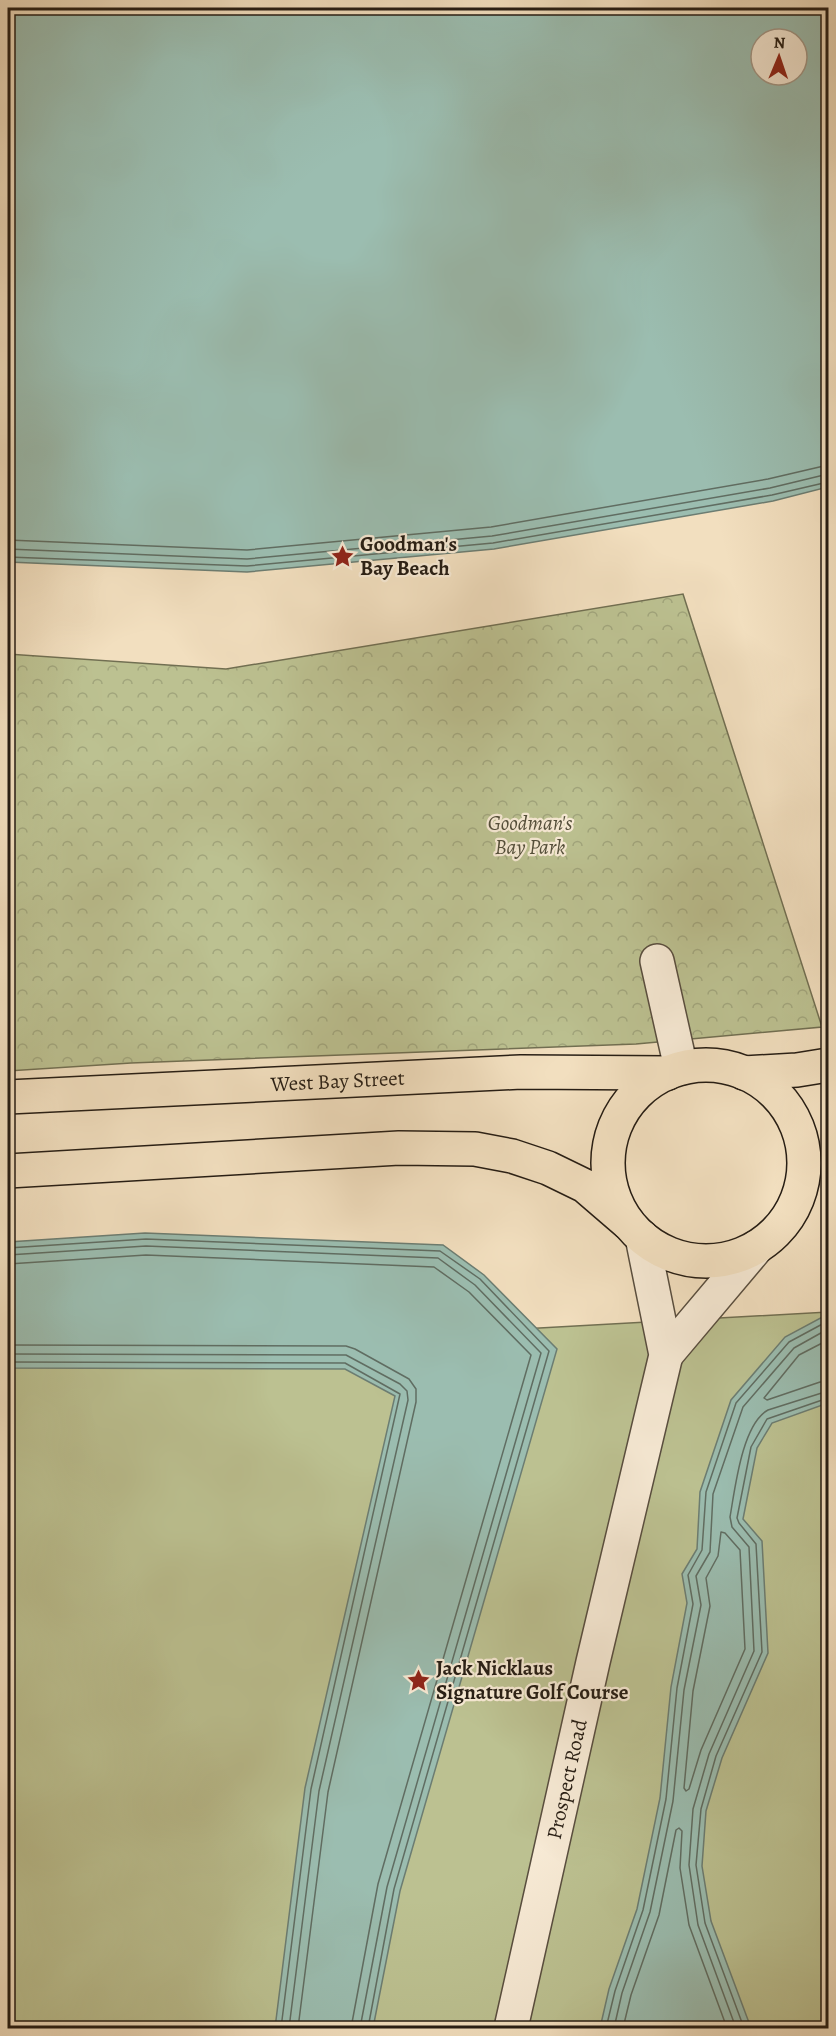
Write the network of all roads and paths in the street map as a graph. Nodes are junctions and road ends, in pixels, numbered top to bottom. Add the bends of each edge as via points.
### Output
1 (657, 961) dead end
2 (828, 1065) edge
3 (674, 1071) junction
4 (744, 1073) junction
5 (8, 1097) edge
6 (8, 1171) edge
7 (828, 1180) edge
8 (784, 1223) junction
9 (635, 1230) junction
10 (757, 1247) junction
11 (666, 1355) junction
12 (511, 2028) edge

1 - 3 street
2 - 4 main road
3 - 4 main road via 719,1066
3 - 5 main road, West Bay Street via 520,1072
3 - 9 main road via 638,1092 614,1128 608,1151 608,1173 615,1201
4 - 8 main road via 781,1100 801,1136 801,1189
6 - 9 main road via 399,1148 475,1149 548,1168 585,1186
7 - 8 main road
8 - 10 main road
9 - 10 main road via 660,1250 691,1260 735,1257
9 - 11 street, Prospect Road
10 - 11 street, Prospect Road
11 - 12 street, Prospect Road

